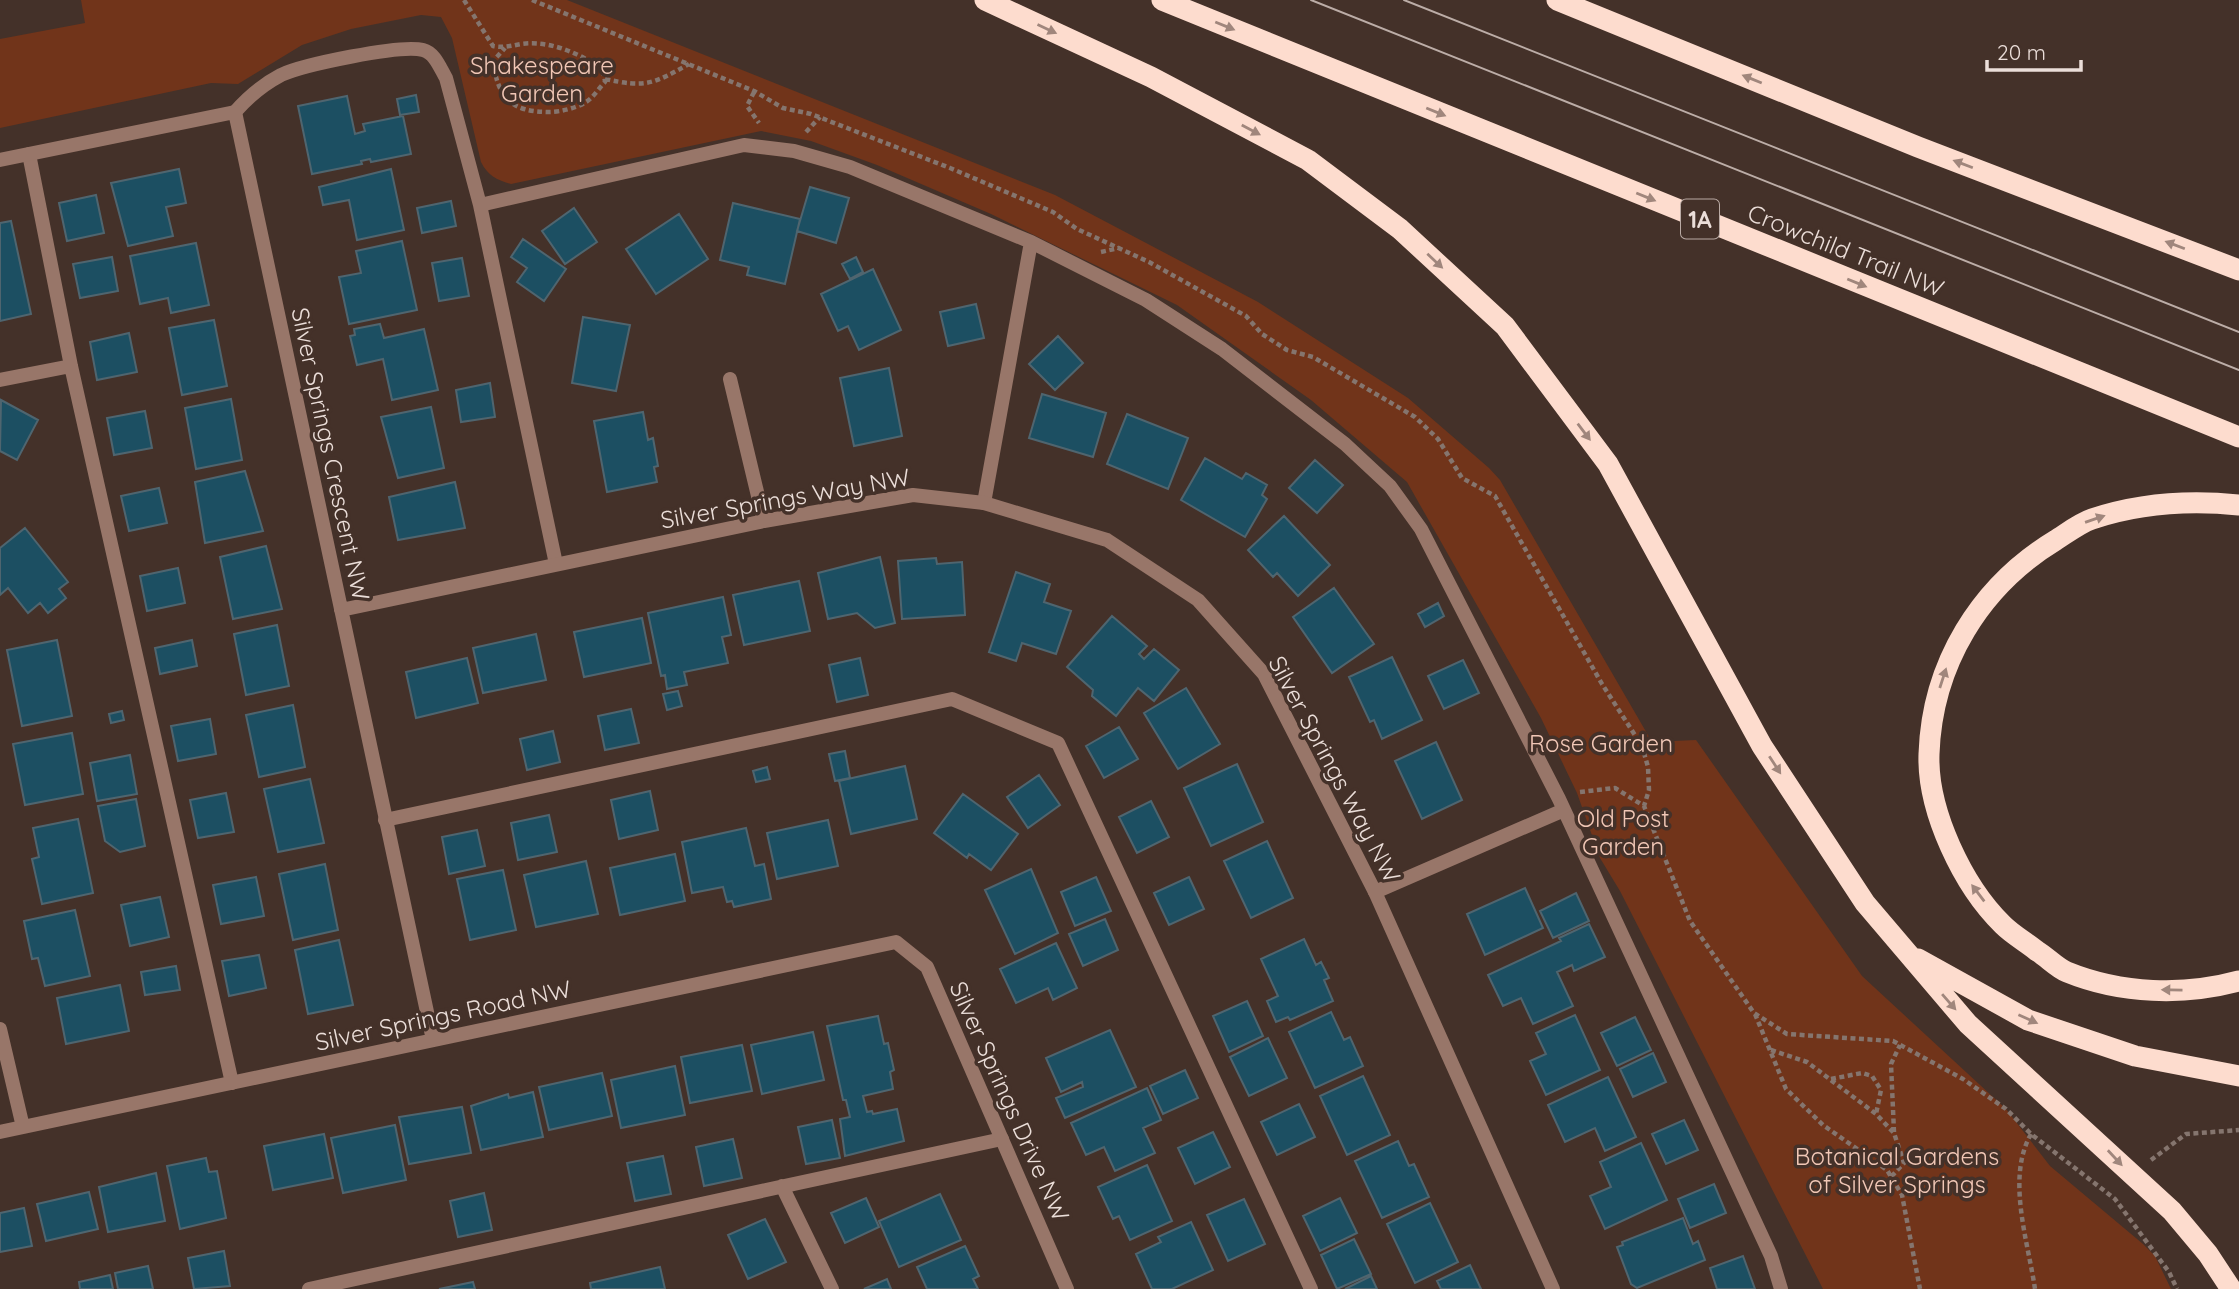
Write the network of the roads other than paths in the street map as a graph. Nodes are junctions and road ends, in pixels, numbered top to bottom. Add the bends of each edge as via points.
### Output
1 (985, 0) edge
2 (1162, 0) edge
3 (1557, 0) edge
4 (235, 112) junction
5 (29, 154) junction
6 (0, 160) edge
7 (480, 205) junction
8 (1031, 242) junction
9 (2239, 270) edge
10 (71, 366) junction
11 (730, 379) dead end
12 (0, 380) edge
13 (2239, 437) edge
14 (984, 503) junction
15 (2239, 505) edge
16 (764, 521) junction
17 (556, 564) junction
18 (341, 610) junction
19 (1562, 804) junction
20 (385, 820) junction
21 (1375, 892) junction
22 (896, 942) joint
23 (1904, 951) junction
24 (2239, 981) edge
25 (0, 1029) edge
26 (433, 1040) junction
27 (2239, 1076) edge
28 (232, 1083) junction
29 (23, 1127) junction
30 (0, 1132) edge
31 (1002, 1139) junction
32 (782, 1186) junction
33 (309, 1289) edge
34 (832, 1289) edge
35 (1068, 1289) edge
36 (1311, 1289) edge
37 (1553, 1289) edge
38 (1781, 1289) edge
39 (2231, 1289) edge

1 -> 23 highway via 1151,77 1308,160 1400,229 1505,326 1608,464 1762,746 1865,903
2 -> 13 highway, Crowchild Trail NW / 1A
9 -> 3 highway via 1918,147
4 - 5 street
4 - 7 street via 250,94 283,74 397,48 425,50 446,79
4 - 18 street, Silver Springs Crescent NW
5 - 6 street
5 - 10 street
7 - 8 street via 744,145 794,151 850,167
7 - 17 street
8 - 14 street
8 - 19 street via 1146,300 1222,349 1345,444 1390,486 1421,528
10 - 12 street
10 - 28 street
11 - 16 street
14 - 16 street, Silver Springs Way NW via 913,495
14 - 21 street, Silver Springs Way NW via 1107,540 1198,600 1264,674
24 -> 15 highway via 2204,990 2131,989 2055,964 2003,925 1963,872 1938,816 1929,756 1935,703 1954,645 1987,597 2029,556 2090,519 2157,504
16 - 17 street, Silver Springs Way NW
17 - 18 street, Silver Springs Way NW
18 - 20 street, Silver Springs Crescent NW
19 - 21 street
19 - 38 street via 1771,1256
20 - 26 street, Silver Springs Crescent NW
20 - 36 street via 952,699 1058,743
21 - 37 street, Silver Springs Way NW
22 - 26 street, Silver Springs Road NW
22 - 31 street, Silver Springs Drive NW via 927,967
23 -> 27 highway via 2028,1020 2135,1056
23 -> 39 highway via 1968,1024 2172,1211
25 - 29 street
26 - 28 street, Silver Springs Road NW
28 - 29 street, Silver Springs Road NW
29 - 30 street, Silver Springs Road NW
31 - 32 street
31 - 35 street, Silver Springs Drive NW
32 - 33 street
32 - 34 street

